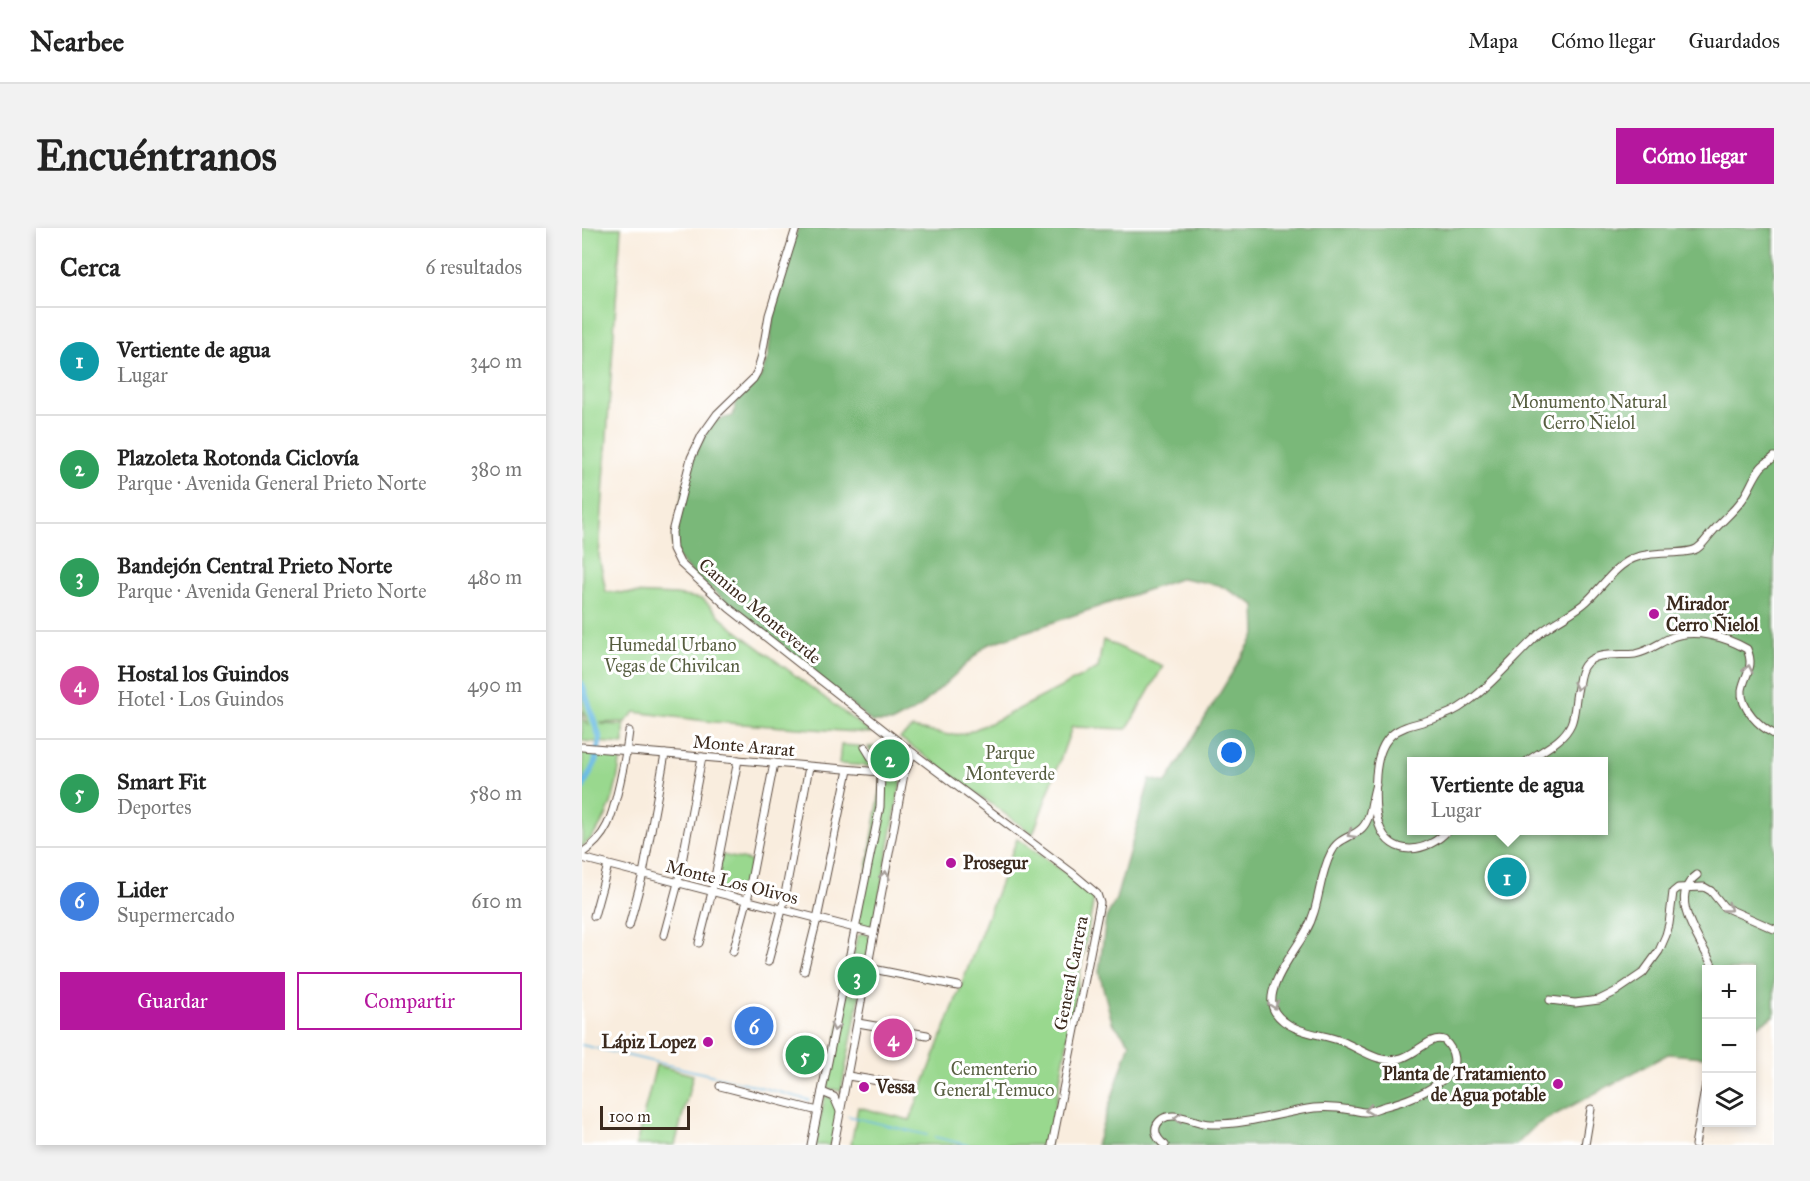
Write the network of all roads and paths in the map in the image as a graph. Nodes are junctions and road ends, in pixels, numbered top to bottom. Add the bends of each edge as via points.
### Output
1 (796, 228) edge
2 (1774, 457) edge
3 (629, 731) dead end
4 (1774, 734) edge
5 (582, 747) edge
6 (865, 747) dead end
7 (627, 750) junction
8 (913, 753) junction
9 (665, 754) junction
10 (702, 757) junction
11 (1534, 757) edge
12 (738, 760) junction
13 (774, 764) junction
14 (809, 767) junction
15 (848, 770) junction
16 (881, 773) junction
17 (904, 774) junction
18 (1376, 784) junction
19 (1443, 835) edge
20 (582, 854) edge
21 (582, 858) edge
22 (608, 865) junction
23 (643, 874) junction
24 (1697, 875) dead end
25 (678, 883) junction
26 (1686, 887) junction
27 (712, 892) junction
28 (747, 901) junction
29 (782, 910) junction
30 (594, 916) dead end
31 (817, 919) junction
32 (629, 926) dead end
33 (855, 929) junction
34 (1774, 929) edge
35 (874, 933) junction
36 (664, 934) dead end
37 (699, 943) dead end
38 (734, 952) dead end
39 (768, 962) dead end
40 (1713, 965) edge
41 (868, 968) junction
42 (804, 971) dead end
43 (958, 986) dead end
44 (1550, 1000) dead end
45 (858, 1023) junction
46 (927, 1035) dead end
47 (848, 1076) junction
48 (720, 1086) dead end
49 (909, 1086) dead end
50 (822, 1092) junction
51 (1591, 1109) dead end
52 (1702, 1109) edge
53 (818, 1111) junction
54 (841, 1114) junction
55 (811, 1145) edge
56 (834, 1145) edge
57 (1052, 1145) edge
58 (1165, 1145) edge
59 (1584, 1145) edge
60 (1695, 1145) edge

1 - 8 street, Camino Monteverde via 769,315 757,372 717,414 691,458 672,532 673,549 680,563 729,608
2 - 18 street via 1760,469 1742,501 1698,549 1648,553 1629,560 1576,611 1542,632 1461,707 1393,734 1380,751
3 - 7 street
4 -> 11 street via 1751,715 1742,692 1750,669 1748,649 1722,638 1682,635 1638,654 1589,660 1583,667 1566,734
5 - 7 street, Monte Ararat
6 - 16 street
7 - 9 street, Monte Ararat
7 - 20 street via 614,812 602,835
8 - 17 street
8 - 57 street, General Carrera via 1037,845 1099,897
9 - 10 street, Monte Ararat
9 - 23 street
10 - 12 street, Monte Ararat
10 - 25 street
12 - 13 street, Monte Ararat
12 - 27 street
13 - 14 street, Monte Ararat
13 - 28 street
14 - 15 street, Monte Ararat
14 - 29 street
15 - 16 street, Monte Ararat
15 - 31 street
16 - 17 street, Monte Ararat
16 - 33 street via 880,807
35 -> 17 street
18 - 19 street via 1378,824 1387,840 1403,849 1419,849
18 -> 58 street via 1362,828 1335,845 1330,853 1314,914 1282,969 1271,996 1272,1006 1288,1024 1340,1040 1381,1059 1400,1060 1432,1040 1444,1040 1452,1050 1453,1067 1426,1092 1365,1112 1318,1108 1241,1123 1211,1124 1171,1116 1156,1126
21 - 22 street, Monte Los Olivos
22 - 23 street, Monte Los Olivos
22 - 30 street
23 - 25 street, Monte Los Olivos
23 - 32 street
24 - 26 street
25 - 27 street, Monte Los Olivos
25 - 36 street
26 -> 34 street via 1704,887 1724,908
26 - 40 street via 1690,922
26 - 44 street via 1674,889 1666,935 1643,973 1599,1000
27 - 28 street, Monte Los Olivos
27 - 37 street
28 - 29 street, Monte Los Olivos
28 - 38 street
29 - 31 street, Monte Los Olivos
29 - 39 street
31 - 33 street, Monte Los Olivos
31 - 42 street
33 - 35 street, Monte Los Olivos
33 -> 50 street
35 - 41 street
41 - 43 street
41 - 45 street
45 - 46 street
45 - 47 street
47 - 49 street
47 - 54 street
48 - 53 street
50 - 53 street
50 - 54 street via 834,1097
51 - 59 street
52 - 60 street
53 - 55 street
54 - 56 street

